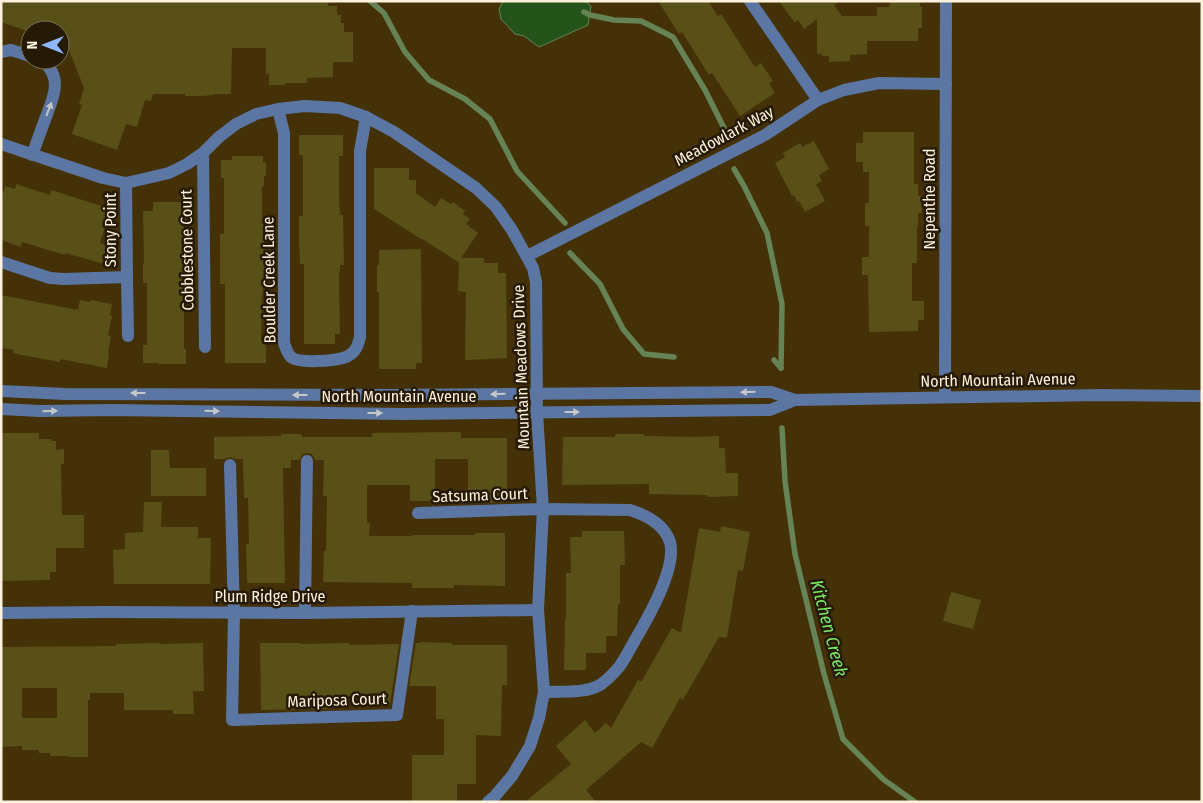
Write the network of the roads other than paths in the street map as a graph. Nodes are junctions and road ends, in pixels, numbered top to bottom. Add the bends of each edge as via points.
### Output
1 (750, 1) edge
2 (946, 1) edge
3 (1, 52) edge
4 (20, 53) edge
5 (51, 70) edge
6 (946, 84) junction
7 (818, 100) junction
8 (278, 109) junction
9 (366, 117) junction
10 (1, 144) edge
11 (203, 153) junction
12 (32, 155) junction
13 (126, 183) junction
14 (527, 256) junction
15 (1, 262) edge
16 (127, 277) junction
17 (128, 336) dead end
18 (205, 347) dead end
19 (1, 391) edge
20 (537, 394) junction
21 (1202, 396) edge
22 (945, 397) junction
23 (795, 400) junction
24 (1, 408) edge
25 (537, 412) junction
26 (307, 461) dead end
27 (230, 465) dead end
28 (543, 509) junction
29 (418, 513) dead end
30 (538, 610) junction
31 (412, 612) junction
32 (1, 613) edge
33 (234, 613) junction
34 (305, 613) junction
35 (544, 692) junction
36 (488, 802) edge

1 - 7 street
2 - 6 street, Nepenthe Road
3 - 4 street
12 -> 5 street via 55,94
6 - 7 street, Meadowlark Way via 879,84 844,90
6 - 22 street, Nepenthe Road
7 - 14 street, Meadowlark Way via 765,135
8 - 9 street, Mountain Meadows Drive via 305,106 340,108
8 - 9 street, Boulder Creek Lane via 284,132 284,343 287,353 300,360 338,360 350,356 360,337 360,151
8 - 11 street, Mountain Meadows Drive via 256,114 236,124
9 - 14 street, Mountain Meadows Drive via 394,132 476,188 496,207
10 - 12 street, Mountain Meadows Drive
11 - 13 street, Mountain Meadows Drive via 169,174
11 - 18 street, Cobblestone Court
12 - 13 street, Mountain Meadows Drive
13 - 16 street, Stony Point
14 - 20 street, Mountain Meadows Drive via 536,282
15 - 16 street, Stony Point via 50,278
16 - 17 street, Stony Point
20 -> 19 street, North Mountain Avenue via 65,394
23 -> 20 street, North Mountain Avenue via 771,392
20 - 25 street, Mountain Meadows Drive
21 - 22 street, North Mountain Avenue
22 - 23 street, North Mountain Avenue
25 -> 23 street, North Mountain Avenue via 770,410
24 -> 25 street, North Mountain Avenue via 396,414
25 - 28 street, Mountain Meadows Drive
26 - 34 street
27 - 33 street
28 - 29 street, Satsuma Court
28 - 30 street, Mountain Meadows Drive
28 - 35 street, Satsuma Court via 630,510 659,525 670,544 665,579 653,609 620,666 598,686
30 - 31 street, Plum Ridge Drive
30 - 35 street, Mountain Meadows Drive
31 - 33 street, Mariposa Court via 397,715 232,720
31 - 34 street, Plum Ridge Drive
32 - 33 street, Plum Ridge Drive
33 - 34 street, Plum Ridge Drive
35 - 36 street, Mountain Meadows Drive via 530,746 512,776

